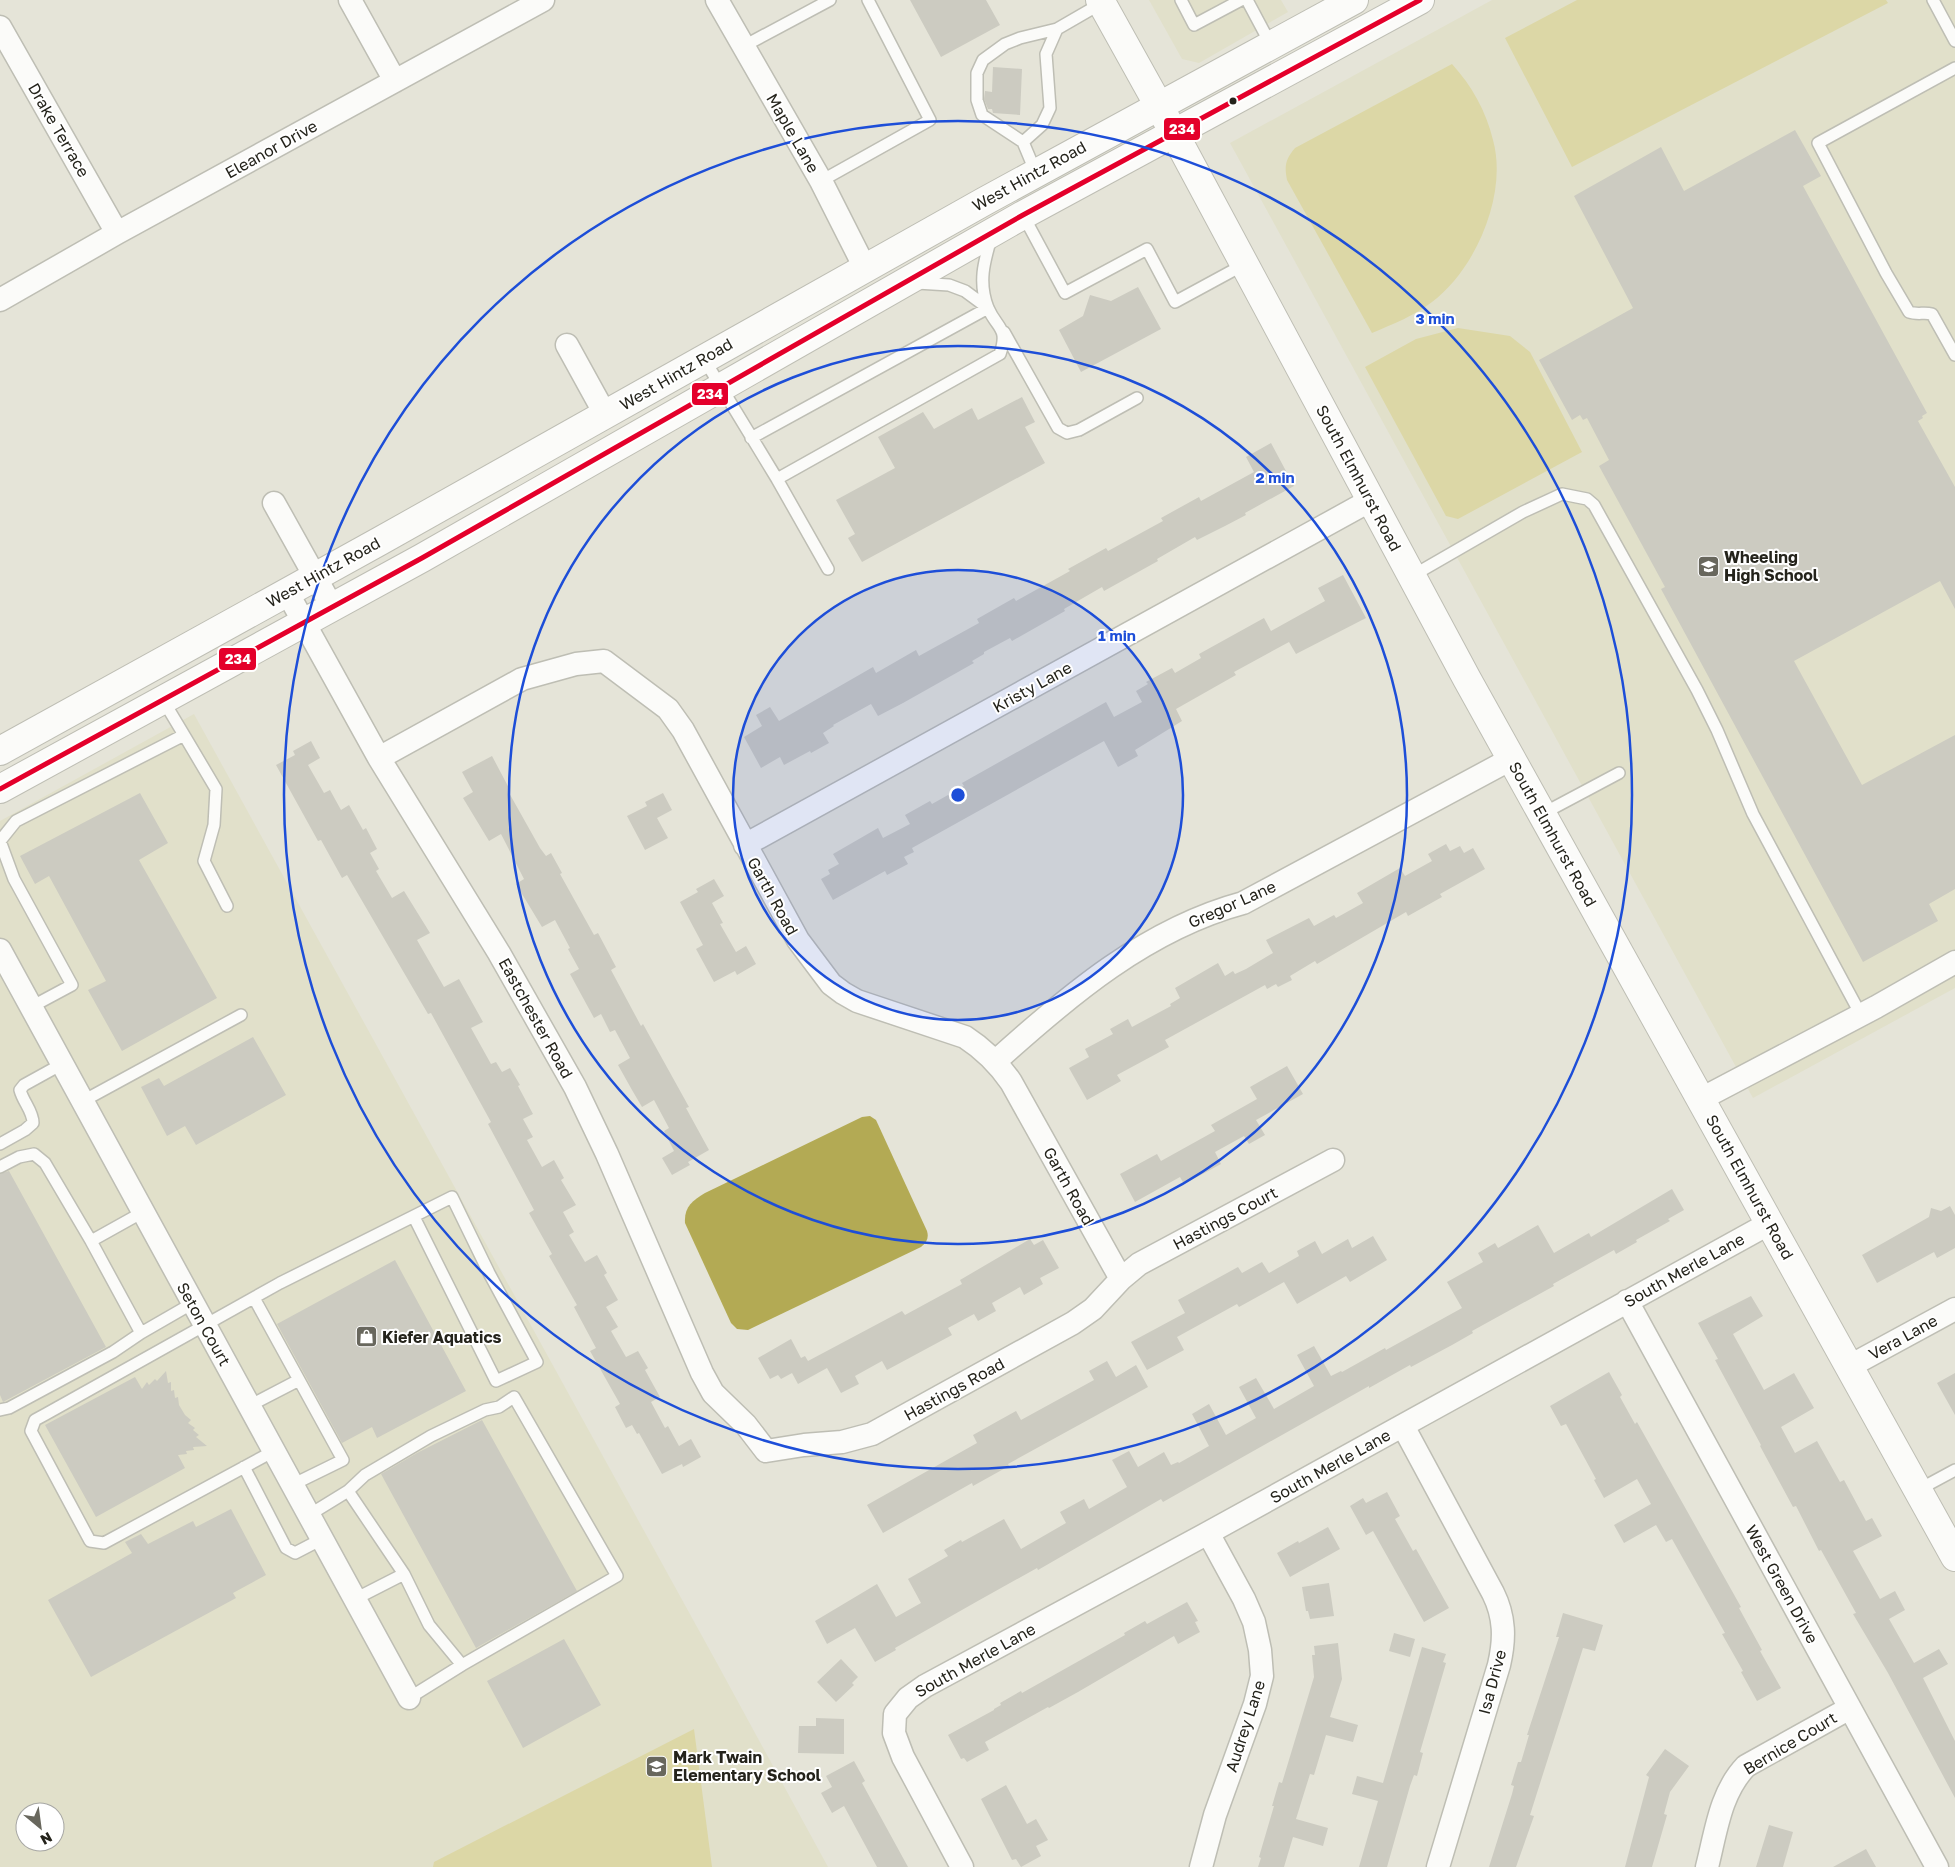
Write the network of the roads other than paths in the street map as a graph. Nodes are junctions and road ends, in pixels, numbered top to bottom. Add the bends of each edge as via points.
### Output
1 (350, 0) edge
2 (543, 0) edge
3 (717, 0) edge
4 (830, 0) edge
5 (868, 0) edge
6 (1181, 0) edge
7 (1241, 0) edge
8 (1247, 0) edge
9 (1354, 0) edge
10 (1420, 0) edge
11 (1933, 0) edge
12 (1101, 1) edge
13 (0, 27) edge
14 (1057, 29) junction
15 (1955, 41) edge
16 (1271, 45) junction
17 (744, 46) junction
18 (1955, 68) edge
19 (395, 81) junction
20 (1159, 106) junction
21 (1174, 133) junction
22 (1023, 142) junction
23 (1036, 172) junction
24 (821, 181) junction
25 (1023, 215) junction
26 (993, 232) junction
27 (117, 233) junction
28 (1244, 264) junction
29 (865, 268) junction
30 (905, 282) junction
31 (0, 300) edge
32 (988, 308) junction
33 (1003, 331) junction
34 (566, 345) dead end
35 (1955, 355) edge
36 (704, 359) junction
37 (720, 388) junction
38 (1137, 398) dead end
39 (605, 414) junction
40 (752, 438) junction
41 (776, 479) junction
42 (1371, 500) junction
43 (274, 503) dead end
44 (828, 569) dead end
45 (315, 576) junction
46 (1412, 576) junction
47 (287, 592) junction
48 (332, 607) junction
49 (306, 622) junction
50 (163, 700) junction
51 (184, 735) junction
52 (0, 751) edge
53 (379, 758) junction
54 (1511, 759) junction
55 (1619, 773) dead end
56 (0, 789) edge
57 (1542, 814) junction
58 (744, 845) junction
59 (227, 906) dead end
60 (0, 950) edge
61 (1955, 962) edge
62 (6, 976) edge
63 (31, 1007) junction
64 (241, 1015) dead end
65 (1861, 1015) junction
66 (996, 1061) junction
67 (62, 1064) junction
68 (1701, 1099) junction
69 (82, 1101) junction
70 (0, 1144) edge
71 (1333, 1160) dead end
72 (0, 1167) edge
73 (143, 1212) junction
74 (414, 1217) junction
75 (1770, 1223) junction
76 (91, 1241) junction
77 (1121, 1279) junction
78 (254, 1298) junction
79 (1627, 1300) junction
80 (193, 1303) junction
81 (1955, 1309) edge
82 (205, 1325) junction
83 (141, 1333) junction
84 (1850, 1366) junction
85 (299, 1380) junction
86 (249, 1406) junction
87 (0, 1410) edge
88 (1403, 1426) junction
89 (274, 1451) junction
90 (766, 1451) joint
91 (244, 1467) junction
92 (1955, 1470) edge
93 (292, 1485) junction
94 (1918, 1490) junction
95 (348, 1491) junction
96 (309, 1515) junction
97 (1208, 1533) junction
98 (322, 1540) junction
99 (1955, 1557) edge
100 (404, 1574) junction
101 (355, 1599) junction
102 (462, 1665) junction
103 (409, 1698) joint
104 (1850, 1708) junction
105 (962, 1867) edge
106 (1202, 1867) edge
107 (1438, 1867) edge
108 (1706, 1867) edge
109 (1937, 1867) edge

1 - 19 street
2 - 19 street, Eleanor Drive
3 - 17 street, Maple Lane
4 - 17 lane
5 - 24 lane via 930,120
6 - 7 lane via 1194,25
8 - 16 lane
9 - 16 main road, West Hintz Road
10 - 21 main road, West Hintz Road
11 - 15 lane
12 - 14 lane
12 - 20 main road, South Elmhurst Road
13 - 27 street, Drake Terrace
14 - 22 lane via 1046,54 1050,108 1042,125
14 - 22 lane via 1004,44 983,60 978,73 977,100 982,115
16 - 20 main road, West Hintz Road
17 - 24 street, Maple Lane
18 - 35 lane via 1818,143 1909,312 1932,314
19 - 27 street, Eleanor Drive
20 - 21 main road, South Elmhurst Road
20 - 23 main road, West Hintz Road
21 - 25 main road, West Hintz Road
21 - 28 main road, South Elmhurst Road
22 - 23 lane
23 - 29 main road, West Hintz Road
24 - 29 street, Maple Lane
25 - 26 main road, West Hintz Road
25 - 28 lane via 1065,293 1147,249 1175,302
26 - 30 main road, West Hintz Road
26 - 32 lane via 982,267
27 - 31 street, Eleanor Drive
28 - 42 main road, South Elmhurst Road
29 - 36 main road, West Hintz Road
30 - 32 lane via 949,285 966,291
30 - 37 main road, West Hintz Road
32 - 33 lane
32 - 40 lane
33 - 38 lane via 1058,428 1067,433 1079,430
33 - 41 lane via 1004,343 1000,354
34 - 39 street
36 - 37 lane
36 - 39 main road, West Hintz Road
37 - 40 lane
37 - 48 main road, West Hintz Road
39 - 45 main road, West Hintz Road
40 - 41 lane
41 - 44 lane
42 - 46 main road, South Elmhurst Road
42 - 58 street, Kristy Lane
43 - 45 street
45 - 47 main road, West Hintz Road
45 - 48 street
46 - 54 main road, South Elmhurst Road
46 - 65 lane via 1523,512 1562,494 1587,499 1594,505 1697,690 1753,814
47 - 49 street, Eastchester Road
47 - 52 main road, West Hintz Road
48 - 49 main road, West Hintz Road
49 - 50 main road, West Hintz Road
49 - 53 street, Eastchester Road
50 - 51 lane
50 - 56 main road, West Hintz Road
51 - 59 lane via 216,789 214,825 204,861
51 - 63 lane via 16,821 0,841 14,879 72,985
53 - 58 street, Garth Road via 522,679 576,664 604,661 668,709 684,730
53 - 90 street, Eastchester Road via 500,952 575,1087 702,1373 714,1393 746,1424
54 - 57 main road, South Elmhurst Road
54 - 66 street, Gregor Lane via 1243,903 1213,911 1127,956 1072,994
55 - 57 lane
57 - 68 main road, South Elmhurst Road
58 - 66 street, Garth Road via 798,940 830,984 857,1001 954,1032
60 - 62 street, Seton Court
61 - 65 street
62 - 63 street, Seton Court
63 - 67 street, Seton Court
64 - 69 lane
65 - 68 street
66 - 77 street, Garth Road via 1011,1082
67 - 69 street, Seton Court
67 - 70 lane via 20,1090 33,1123
68 - 75 main road, South Elmhurst Road
69 - 73 street, Seton Court
71 - 77 street, Hastings Court via 1139,1264
72 - 76 lane via 19,1157 34,1154 45,1163
73 - 76 lane
73 - 80 street, Seton Court
74 - 74 lane via 496,1381 537,1362 452,1197
74 - 78 lane
75 - 79 street, South Merle Lane
75 - 84 main road, South Elmhurst Road
76 - 83 lane
77 - 90 street, Hastings Road via 1093,1309 1073,1323 872,1434 842,1442
78 - 82 lane
78 - 85 lane
79 - 88 street, South Merle Lane
79 - 104 street, West Green Drive
80 - 82 street, Seton Court
80 - 83 lane
81 - 84 street, Vera Lane
82 - 86 street, Seton Court
82 - 91 lane via 35,1420 31,1432 90,1541 104,1543
83 - 87 lane via 9,1408
84 - 94 main road, South Elmhurst Road
85 - 86 lane
85 - 93 lane via 343,1460
86 - 89 street, Seton Court
88 - 97 street, South Merle Lane
88 - 107 street, Isa Drive via 1494,1593 1502,1618 1499,1665
89 - 91 lane
89 - 93 street, Seton Court
91 - 98 lane via 286,1548 295,1553
92 - 94 lane
93 - 96 street, Seton Court
94 - 99 main road, South Elmhurst Road
95 - 96 lane
95 - 100 lane
95 - 102 lane via 365,1475 431,1436 485,1410 499,1407 514,1397 617,1576
96 - 98 street, Seton Court
97 - 105 street, South Merle Lane via 925,1686 908,1698 895,1714 894,1733 903,1757
97 - 106 street, Audrey Lane via 1254,1622 1262,1676
98 - 101 street, Seton Court
100 - 101 lane
100 - 102 lane via 429,1625
101 - 103 street, Seton Court
102 - 103 lane
104 - 108 street, Bernice Court via 1746,1766 1736,1776 1724,1800
104 - 109 street, West Green Drive

